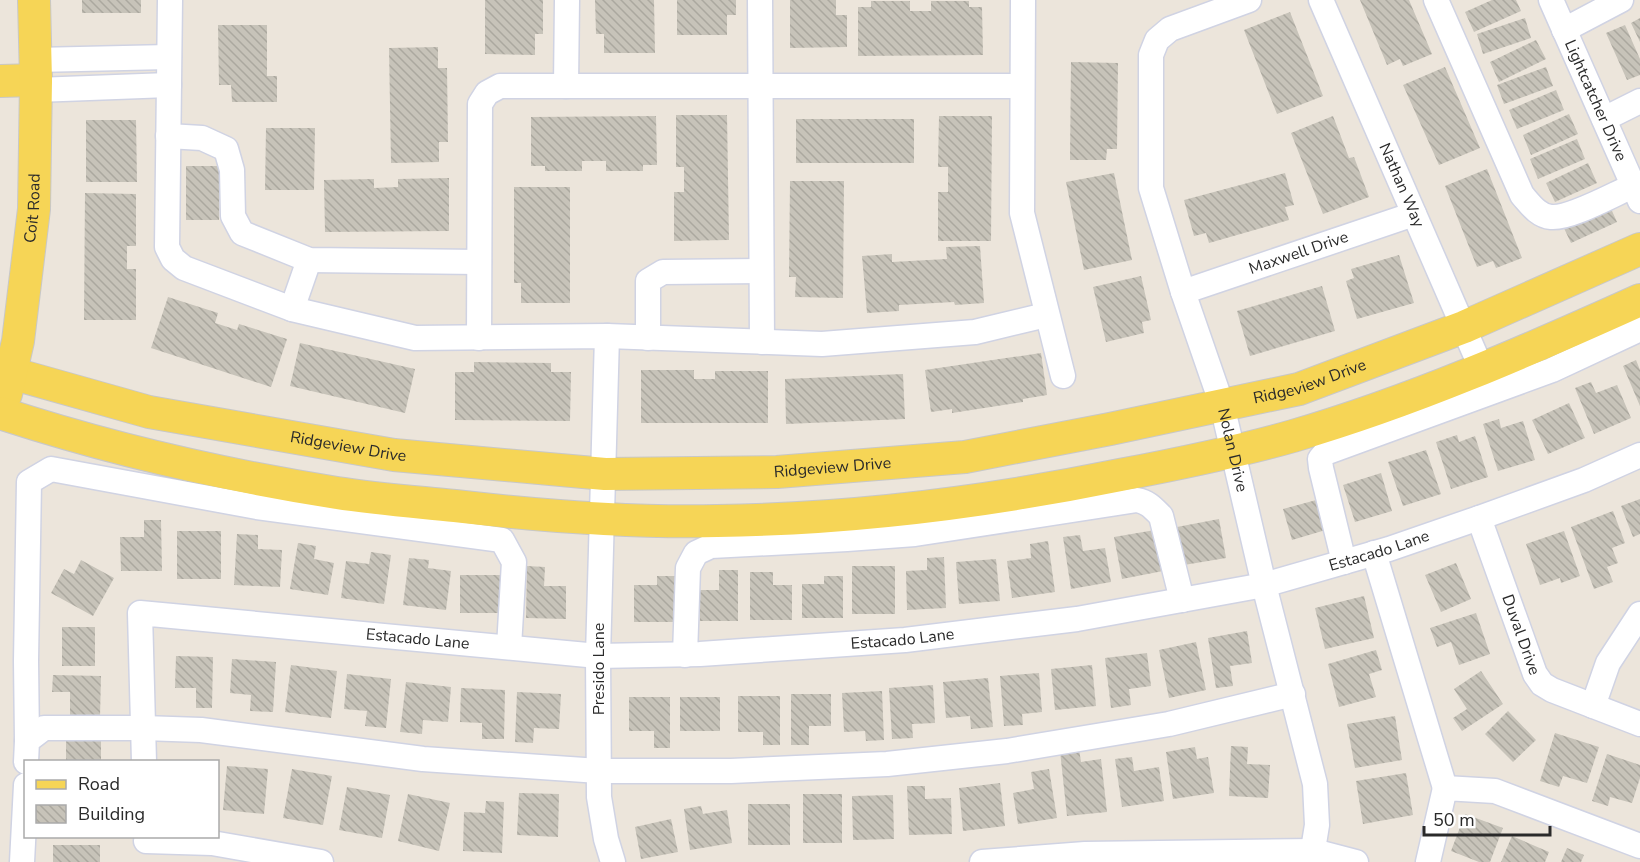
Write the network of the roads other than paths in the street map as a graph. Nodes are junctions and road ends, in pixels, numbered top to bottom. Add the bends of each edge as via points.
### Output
1 (34, 0) edge
2 (170, 0) edge
3 (567, 0) edge
4 (760, 0) edge
5 (1023, 0) edge
6 (1249, 0) edge
7 (1321, 0) edge
8 (1436, 0) edge
9 (1551, 0) edge
10 (1621, 0) edge
11 (1564, 30) junction
12 (169, 57) junction
13 (36, 77) junction
14 (0, 81) edge
15 (169, 85) junction
16 (566, 86) junction
17 (760, 86) junction
18 (1022, 86) junction
19 (1640, 102) edge
20 (1604, 120) junction
21 (168, 136) junction
22 (1636, 194) edge
23 (1414, 214) junction
24 (1640, 249) edge
25 (309, 260) junction
26 (479, 262) junction
27 (761, 270) junction
28 (1183, 292) junction
29 (1640, 300) edge
30 (292, 309) junction
31 (1046, 315) junction
32 (1464, 327) junction
33 (1640, 329) edge
34 (607, 336) junction
35 (479, 338) junction
36 (648, 338) junction
37 (762, 342) junction
38 (1482, 370) junction
39 (6, 372) edge
40 (1063, 376) dead end
41 (1222, 405) junction
42 (0, 413) edge
43 (1232, 450) junction
44 (1640, 455) edge
45 (604, 474) junction
46 (603, 518) junction
47 (1479, 518) junction
48 (1374, 553) junction
49 (1344, 562) junction
50 (1264, 585) junction
51 (1182, 600) junction
52 (1640, 614) edge
53 (509, 647) junction
54 (685, 655) junction
55 (598, 656) junction
56 (1293, 694) junction
57 (1593, 706) junction
58 (1640, 724) edge
59 (143, 728) junction
60 (27, 752) edge
61 (144, 760) edge
62 (599, 771) junction
63 (1446, 788) junction
64 (24, 824) edge
65 (1640, 846) edge
66 (146, 847) edge
67 (1312, 857) edge
68 (22, 862) edge
69 (321, 862) edge
70 (613, 862) edge
71 (982, 862) edge
72 (1356, 862) edge
73 (1428, 862) edge

1 - 13 main road, Coit Road
2 - 12 street
3 - 16 street
4 - 17 street
5 - 18 street
6 - 28 street, Nolan Drive via 1170,29 1157,40 1151,55 1151,188
7 - 23 street, Nathan Way
8 - 22 street via 1522,195 1536,211 1550,218
9 - 11 street, Lightcatcher Drive
10 - 11 street
11 - 20 street, Lightcatcher Drive
12 - 13 street
12 - 15 street
13 - 14 main road
13 - 15 street
13 - 39 main road, Coit Road via 34,209 18,341
15 - 21 street
16 - 17 street
16 - 26 street via 500,86 487,93 480,104
17 - 18 street
17 - 27 street
18 - 31 street via 1022,213
19 - 20 street
20 - 22 street, Lightcatcher Drive
21 - 25 street via 202,138 226,149 232,170 233,216 242,233
21 - 30 street via 167,247 173,259 184,268
23 - 28 street, Maxwell Drive
23 - 32 street, Nathan Way
24 - 32 main road, Ridgeview Drive
25 - 26 street
25 - 30 street
26 - 35 street
27 - 36 street via 663,272 648,281
27 - 37 street
28 - 41 street, Nolan Drive
29 - 38 main road
30 - 35 street via 415,338
31 - 37 street via 975,333 822,344
31 - 40 street
32 - 38 street, Nathan Way
32 - 41 main road, Ridgeview Drive via 1299,389
33 - 49 street via 1552,370 1325,453 1320,459 1321,468
34 - 35 street
34 - 36 street
34 - 45 street, Presido Lane
36 - 37 street
38 - 43 main road via 1292,436
39 - 42 main road, Coit Road
39 - 45 main road, Ridgeview Drive via 149,412 394,455
41 - 43 street, Nolan Drive
41 - 45 main road, Ridgeview Drive via 965,457 777,472
42 - 46 main road via 94,442 221,473 330,492
43 - 46 main road via 1078,484 952,503 716,522
43 - 50 street, Nolan Drive
44 - 47 street, Estacado Lane
45 - 46 street, Presido Lane
46 - 55 street, Presido Lane
47 - 48 street, Estacado Lane
47 - 57 street, Duval Drive via 1542,684
48 - 49 street, Estacado Lane
48 - 63 street
49 - 50 street, Estacado Lane
50 - 51 street, Estacado Lane
50 - 56 street, Nolan Drive
51 - 54 street, Estacado Lane via 1077,619 905,640
51 - 54 street via 1161,516 1152,506 1137,500 915,534 711,546 696,553 688,568
52 - 57 street via 1608,663
53 - 55 street, Estacado Lane
53 - 59 street, Estacado Lane via 140,612
53 - 60 street via 514,562 502,540 257,507 51,469 29,482
54 - 55 street, Estacado Lane
55 - 62 street, Presido Lane
56 - 62 street via 1169,724 1007,751 876,764 731,771
56 - 67 street, Nolan Drive via 1315,784 1317,825
57 - 58 street, Duval Drive
59 - 60 street via 44,728
59 - 61 street
59 - 62 street via 201,730 423,759
62 - 70 street, Presido Lane via 599,797
63 - 65 street via 1495,791
63 - 73 street
64 - 68 street
66 - 69 street via 212,843
67 - 71 street via 1085,854
67 - 72 street

